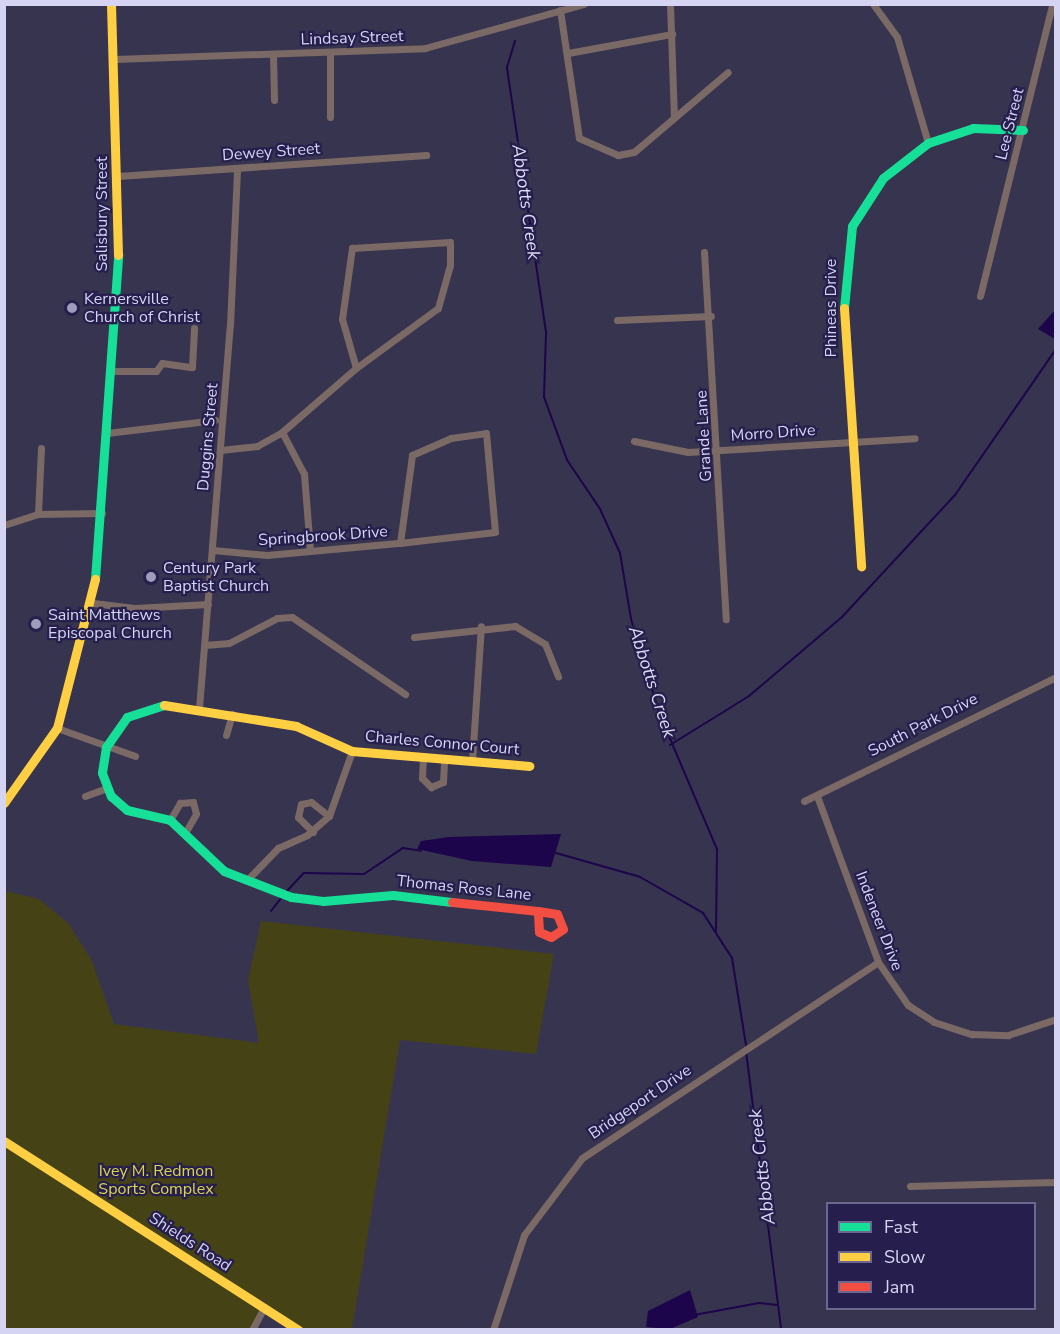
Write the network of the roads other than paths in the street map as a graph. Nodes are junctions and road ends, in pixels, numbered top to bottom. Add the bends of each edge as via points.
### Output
1 (111, 4) edge
2 (584, 4) edge
3 (670, 4) edge
4 (873, 4) edge
5 (1052, 4) edge
6 (560, 10) junction
7 (672, 34) junction
8 (330, 52) junction
9 (568, 52) junction
10 (273, 55) junction
11 (115, 59) junction
12 (728, 72) dead end
13 (274, 100) dead end
14 (674, 116) junction
15 (330, 117) dead end
16 (1023, 130) junction
17 (928, 143) junction
18 (426, 155) dead end
19 (237, 168) junction
20 (118, 176) junction
21 (704, 252) dead end
22 (980, 296) dead end
23 (711, 316) junction
24 (617, 320) dead end
25 (194, 328) dead end
26 (356, 368) junction
27 (111, 371) junction
28 (215, 420) dead end
29 (282, 432) junction
30 (107, 433) junction
31 (915, 438) dead end
32 (852, 440) junction
33 (634, 441) dead end
34 (41, 448) dead end
35 (220, 450) junction
36 (718, 450) junction
37 (103, 513) junction
38 (38, 514) junction
39 (4, 525) edge
40 (400, 543) junction
41 (213, 550) junction
42 (310, 551) junction
43 (861, 566) dead end
44 (93, 603) junction
45 (208, 604) junction
46 (726, 619) dead end
47 (481, 626) junction
48 (414, 637) dead end
49 (205, 645) junction
50 (558, 676) dead end
51 (1056, 677) edge
52 (405, 694) dead end
53 (199, 708) junction
54 (232, 714) junction
55 (57, 728) junction
56 (226, 735) dead end
57 (106, 747) junction
58 (352, 751) junction
59 (135, 756) dead end
60 (423, 758) junction
61 (444, 760) junction
62 (472, 761) junction
63 (529, 766) dead end
64 (107, 788) junction
65 (85, 796) dead end
66 (817, 796) junction
67 (804, 801) dead end
68 (4, 803) edge
69 (329, 816) junction
70 (170, 820) junction
71 (186, 831) junction
72 (313, 832) junction
73 (249, 878) junction
74 (538, 911) dead end
75 (878, 962) junction
76 (1056, 1019) edge
77 (4, 1141) edge
78 (1056, 1182) edge
79 (910, 1186) dead end
80 (264, 1307) junction
81 (252, 1329) edge
82 (298, 1329) edge
83 (493, 1329) edge

1 - 11 street, Salisbury Street
2 - 6 street, Lindsay Street
3 - 7 street
4 - 17 street via 897,37
5 - 16 street, Lee Street
6 - 8 street, Lindsay Street via 425,48
6 - 9 street
7 - 9 street
7 - 14 street
8 - 10 street, Lindsay Street
8 - 15 street
9 - 14 street via 579,138 626,155
10 - 11 street, Lindsay Street
10 - 13 street
11 - 20 street, Salisbury Street
12 - 14 street
16 - 17 street, Phineas Drive via 973,128
16 - 22 street, Lee Street
17 - 32 street, Phineas Drive via 873,190 848,237 843,297
18 - 19 street, Dewey Street
19 - 20 street, Dewey Street
19 - 35 street, Duggins Street
20 - 27 street, Salisbury Street
21 - 23 street, Grande Lane
23 - 24 street
23 - 36 street, Grande Lane
25 - 27 street via 192,368 162,363 156,371
26 - 26 street via 438,308 450,265 450,242 352,248 342,319
26 - 29 street
27 - 30 street, Salisbury Street
28 - 30 street
29 - 35 street via 257,446
29 - 42 street via 304,474
30 - 37 street, Salisbury Street
31 - 32 street, Morro Drive
32 - 36 street, Morro Drive
32 - 43 street, Phineas Drive
33 - 36 street, Morro Drive via 688,452
34 - 38 street
35 - 41 street, Duggins Street
36 - 46 street, Grande Lane
37 - 38 street
37 - 44 street, Salisbury Street
38 - 39 street
40 - 40 street, Springbrook Drive via 495,532 486,434 451,438 412,455
40 - 42 street, Springbrook Drive
41 - 42 street, Springbrook Drive via 267,555
41 - 45 street, Duggins Street
44 - 45 street via 135,608
44 - 55 street, Salisbury Street
45 - 49 street, Duggins Street
47 - 48 street
47 - 50 street via 531,632 545,644
47 - 62 street
49 - 52 street via 229,643 277,618 292,618
49 - 53 street, Duggins Street
51 - 66 street, South Park Drive
53 - 54 street, Charles Connor Court
53 - 57 street, Charles Connor Court via 162,705 136,711
54 - 56 street
54 - 58 street, Charles Connor Court via 296,726
55 - 57 street
55 - 68 street, Salisbury Street
57 - 59 street
57 - 64 street via 102,772
58 - 60 street, Charles Connor Court
58 - 69 street
60 - 61 street, Charles Connor Court
60 - 61 street via 422,778 431,787 443,782
61 - 62 street, Charles Connor Court
62 - 63 street, Charles Connor Court
64 - 65 street
64 - 70 street, Thomas Ross Lane via 127,810
66 - 67 street, South Park Drive
66 - 75 street, Indeneer Drive
69 - 72 street
69 - 72 street via 311,802 301,804 298,817
70 - 71 street, Thomas Ross Lane
70 - 71 street via 180,803 193,802 196,813
71 - 73 street, Thomas Ross Lane via 216,865
72 - 73 street via 278,848
73 - 74 street, Thomas Ross Lane via 304,900 393,894
75 - 76 street, Indeneer Drive via 908,1005 934,1022 972,1034 1008,1035
75 - 83 street, Bridgeport Drive via 582,1158 524,1235
77 - 80 street, Shields Road
78 - 79 street
80 - 81 street
80 - 82 street, Shields Road

